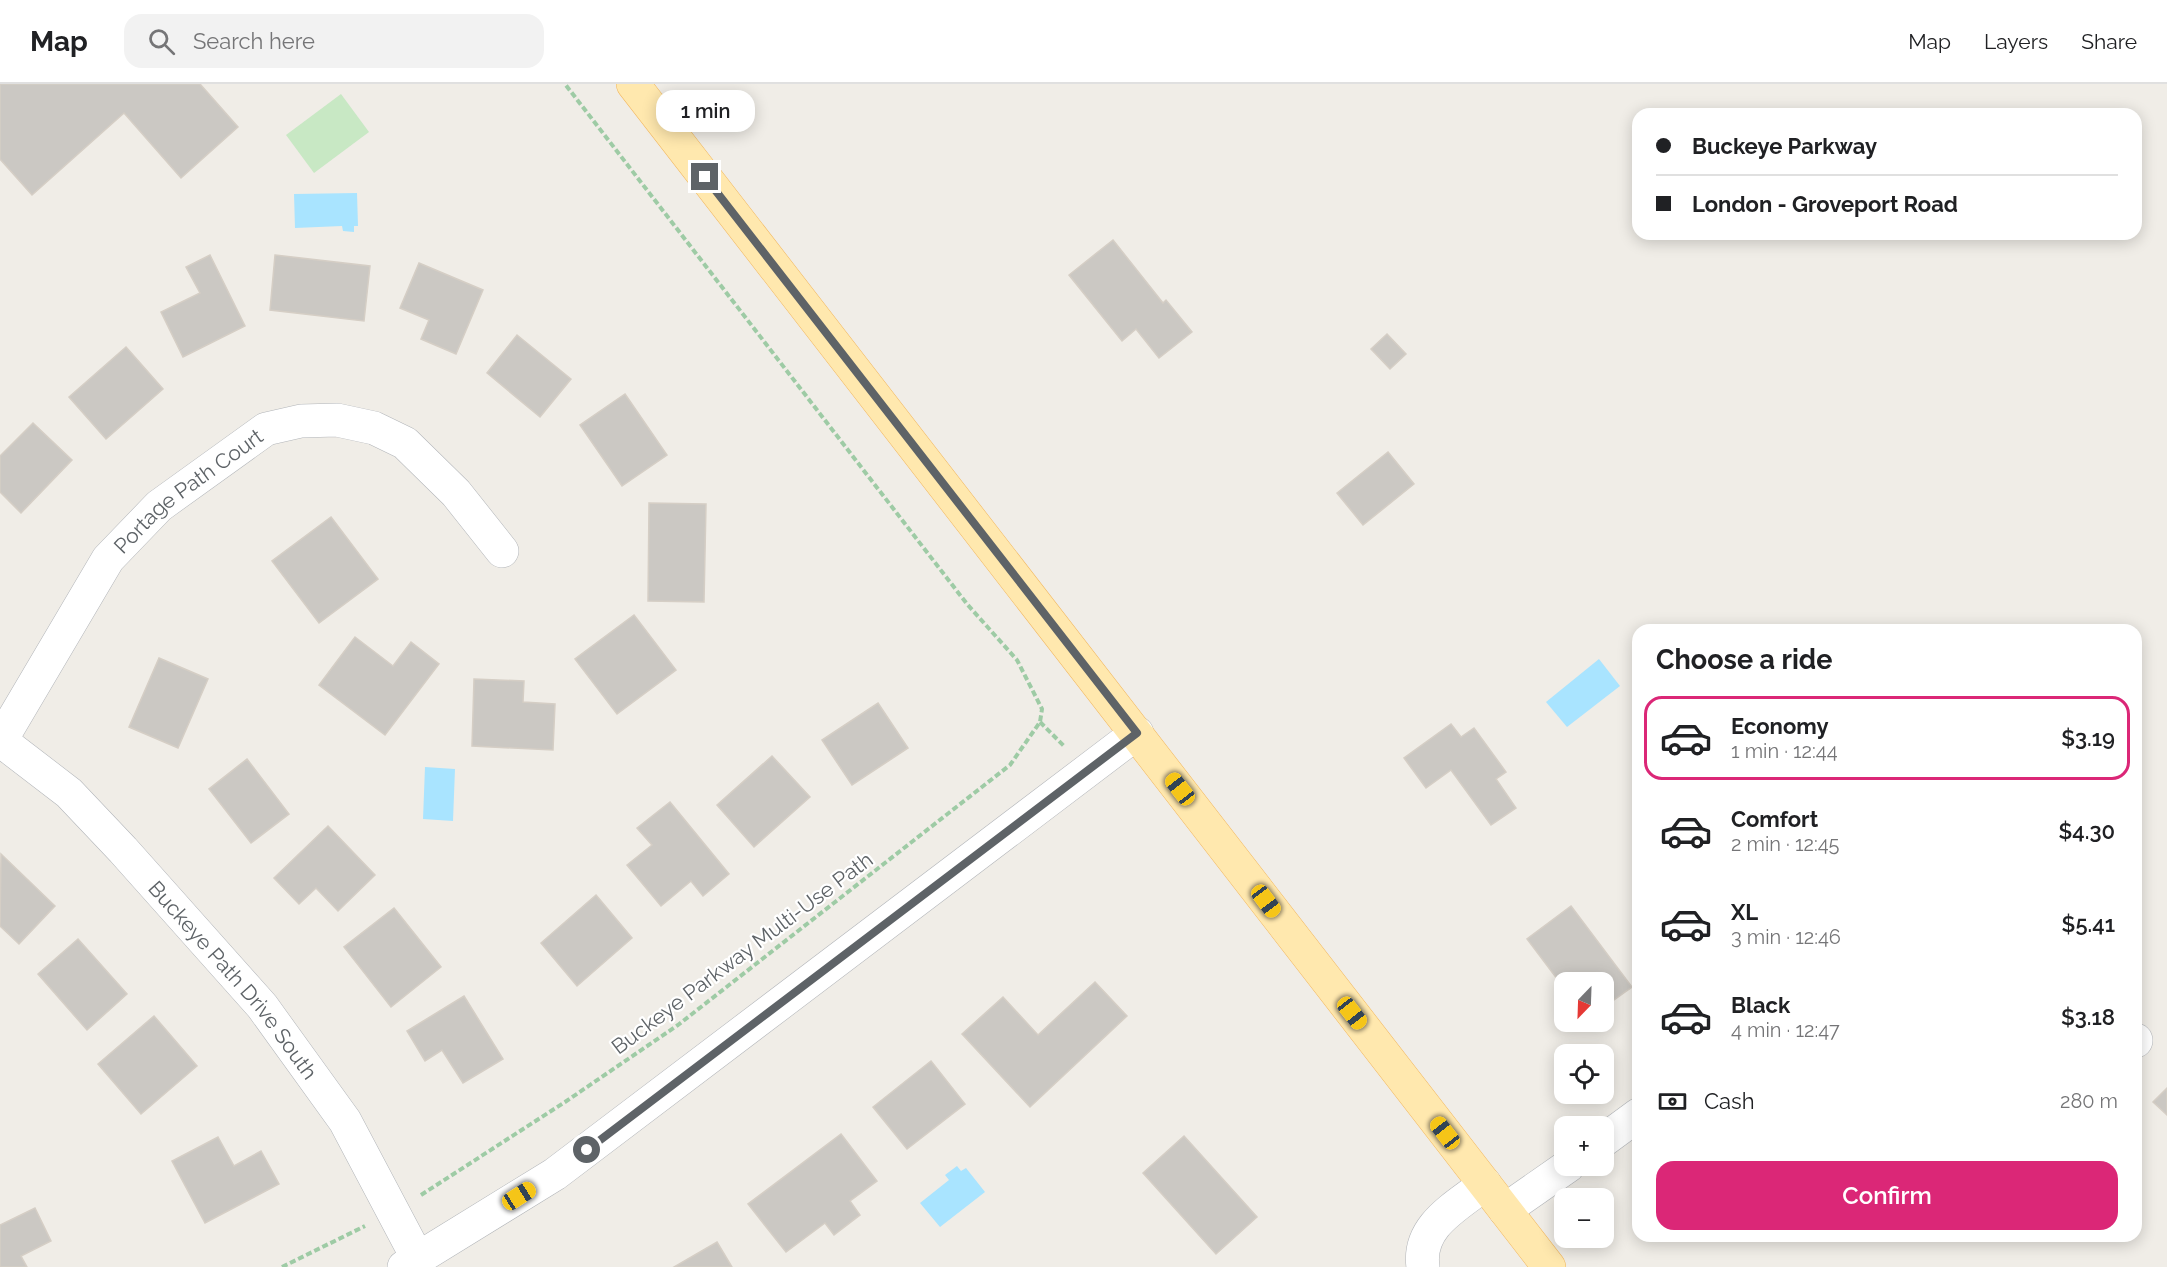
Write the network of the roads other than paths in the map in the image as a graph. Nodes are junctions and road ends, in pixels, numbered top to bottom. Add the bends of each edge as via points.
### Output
1 (633, 84) edge
2 (502, 551) dead end
3 (1137, 733) junction
4 (1, 740) edge
5 (1632, 1119) edge
6 (1614, 1133) edge
7 (1554, 1176) edge
8 (1485, 1184) junction
9 (1505, 1210) junction
10 (411, 1263) edge
11 (1539, 1264) edge
12 (1423, 1267) edge

1 - 3 main road
2 - 4 street, Portage Path Court via 456,493 405,443 374,428 337,420 301,421 266,429 159,506 108,559
3 - 8 main road
3 - 10 street via 555,1174
4 - 10 street, Buckeye Path Drive South via 69,793 262,1006 345,1121 393,1213
5 - 6 street
7 - 9 street
8 - 9 main road
8 - 12 street via 1433,1226 1422,1246
9 - 11 main road

